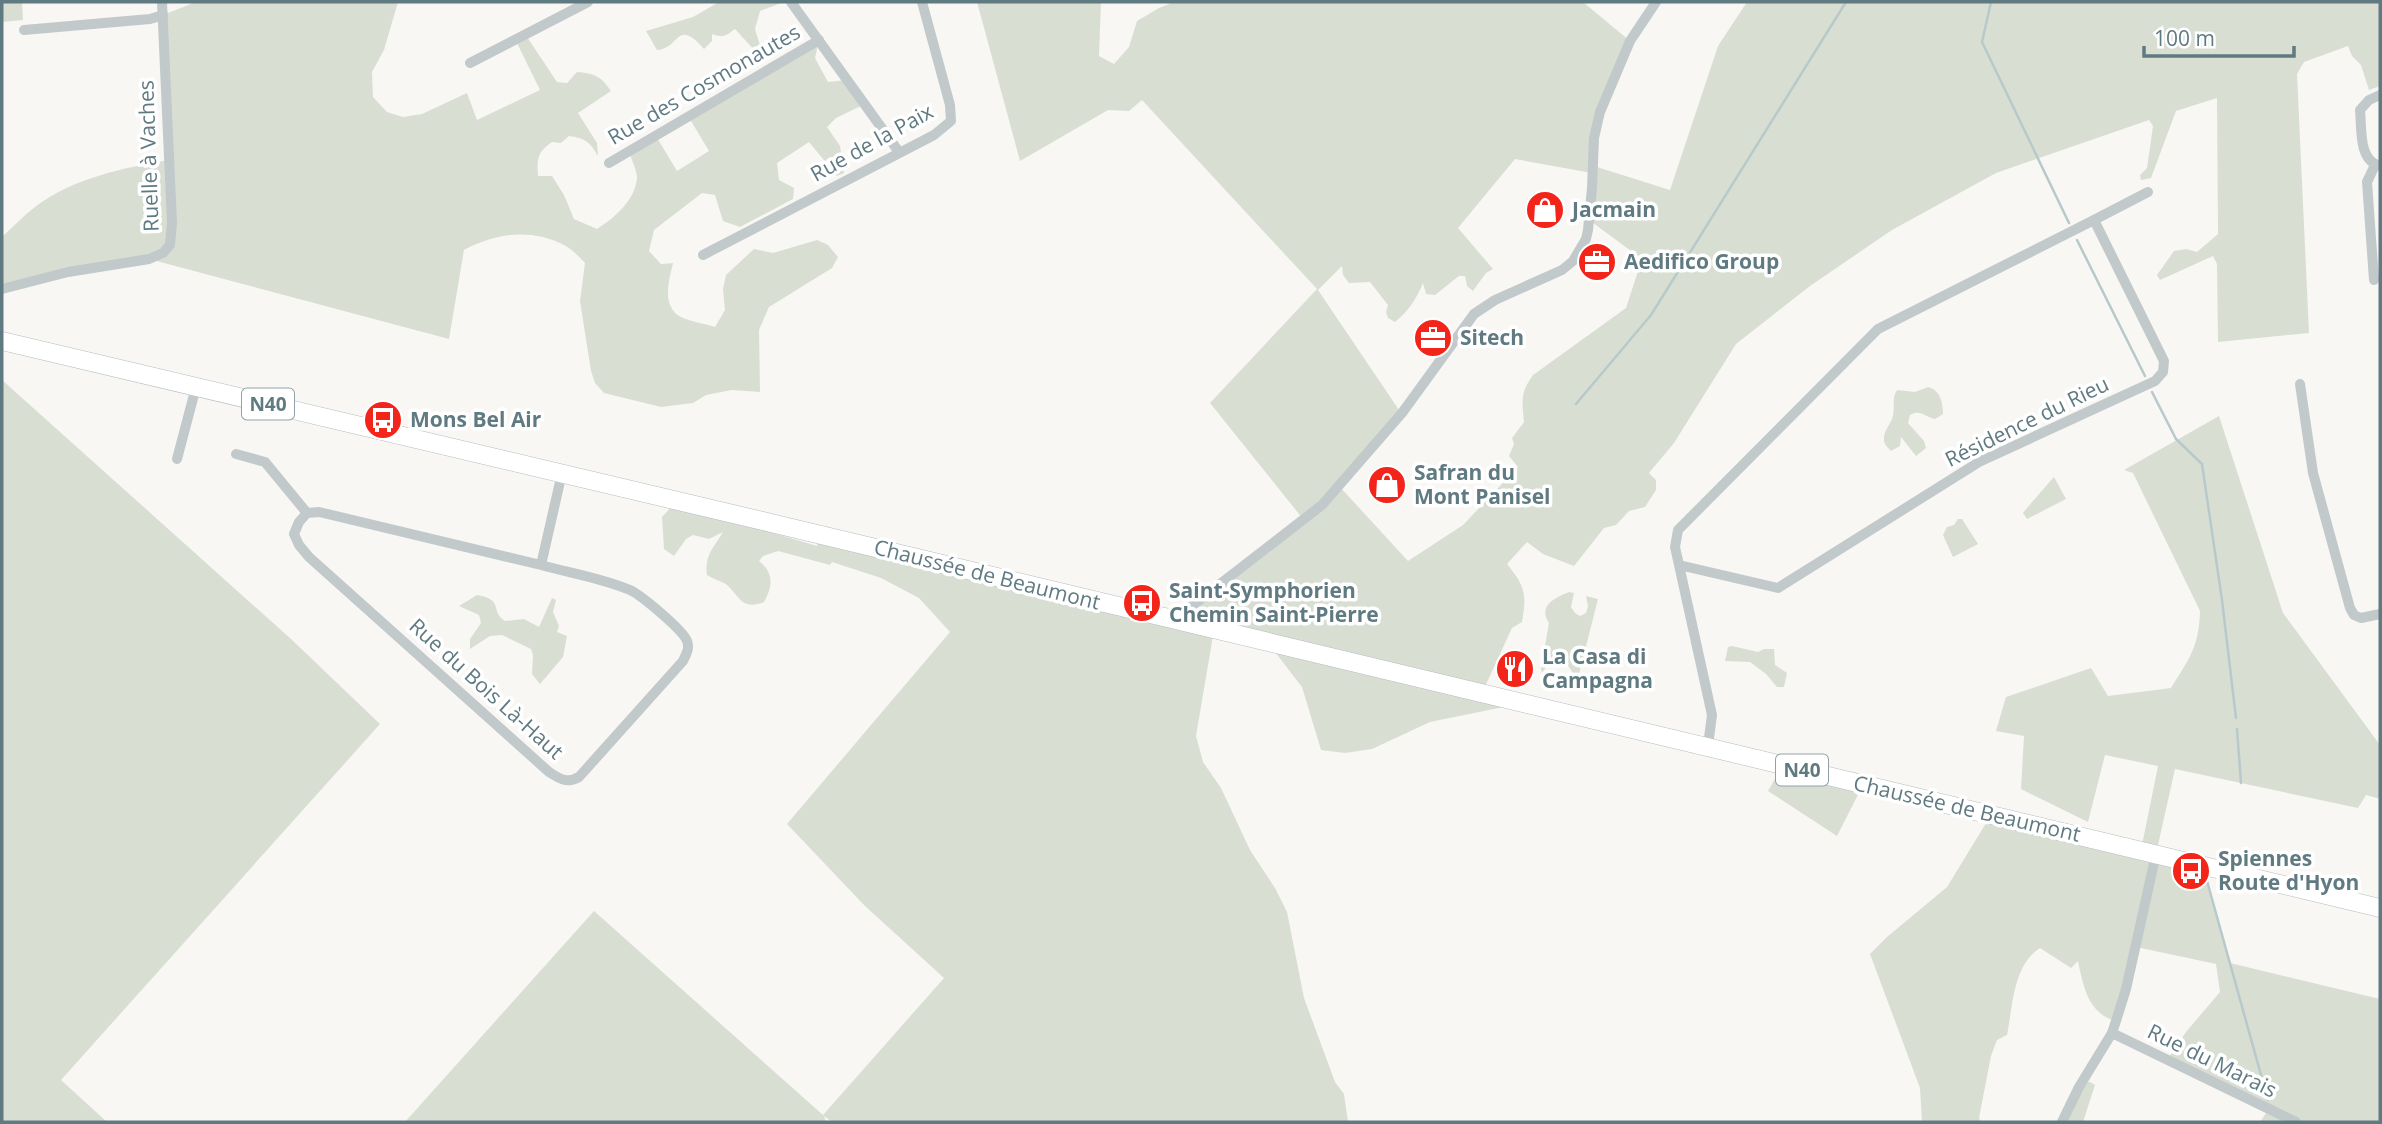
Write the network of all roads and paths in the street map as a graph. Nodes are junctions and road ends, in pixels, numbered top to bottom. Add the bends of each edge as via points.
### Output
1 (162, 2) edge
2 (588, 2) edge
3 (791, 2) edge
4 (922, 2) edge
5 (1656, 2) edge
6 (163, 15) junction
7 (24, 30) dead end
8 (819, 40) junction
9 (470, 63) dead end
10 (2380, 95) edge
11 (899, 152) junction
12 (609, 163) dead end
13 (2378, 165) edge
14 (2148, 192) dead end
15 (2094, 220) junction
16 (703, 255) dead end
17 (2374, 280) dead end
18 (2, 289) edge
19 (2, 341) edge
20 (2301, 384) dead end
21 (196, 387) junction
22 (236, 454) dead end
23 (177, 459) dead end
24 (562, 473) junction
25 (307, 513) junction
26 (541, 565) junction
27 (1679, 565) junction
28 (2380, 614) edge
29 (1178, 621) junction
30 (1706, 747) junction
31 (2156, 854) junction
32 (2380, 908) edge
33 (2112, 1033) junction
34 (2062, 1122) edge
35 (2296, 1122) edge

1 - 6 street
2 - 9 street
3 - 8 street
4 - 11 street, Rue de la Paix via 951,121
5 - 29 street via 1630,41 1600,112 1588,230 1573,261 1475,314 1402,413 1322,505
6 - 7 street
6 - 18 street, Ruelle à Vaches via 170,245 149,259
8 - 11 street
8 - 12 street, Rue des Cosmonautes
10 - 13 street via 2360,110 2364,150
11 - 16 street, Rue de la Paix
13 - 17 street via 2367,182
14 - 15 street
15 - 27 street via 1878,329 1684,522 1675,539
15 - 27 street, Résidence du Rieu via 2164,361 2163,372 2155,381 1979,462 1778,588
19 - 21 main road, Chaussée de Beaumont / N40
20 - 28 street via 2313,473 2350,608 2361,618
21 - 23 street
21 - 24 main road, Chaussée de Beaumont / N40
22 - 25 street via 265,462
24 - 26 street
24 - 29 main road, Chaussée de Beaumont / N40
25 - 26 street, Rue du Bois Là-Haut via 344,517
25 - 26 street, Rue du Bois Là-Haut via 294,534 309,557 550,772 572,781 683,661 688,642 628,590
27 - 30 street via 1712,715
29 - 30 main road, Chaussée de Beaumont / N40
30 - 31 main road, Chaussée de Beaumont / N40
31 - 32 main road, Chaussée de Beaumont / N40
31 - 33 street
33 - 34 street
33 - 35 street, Rue du Marais

